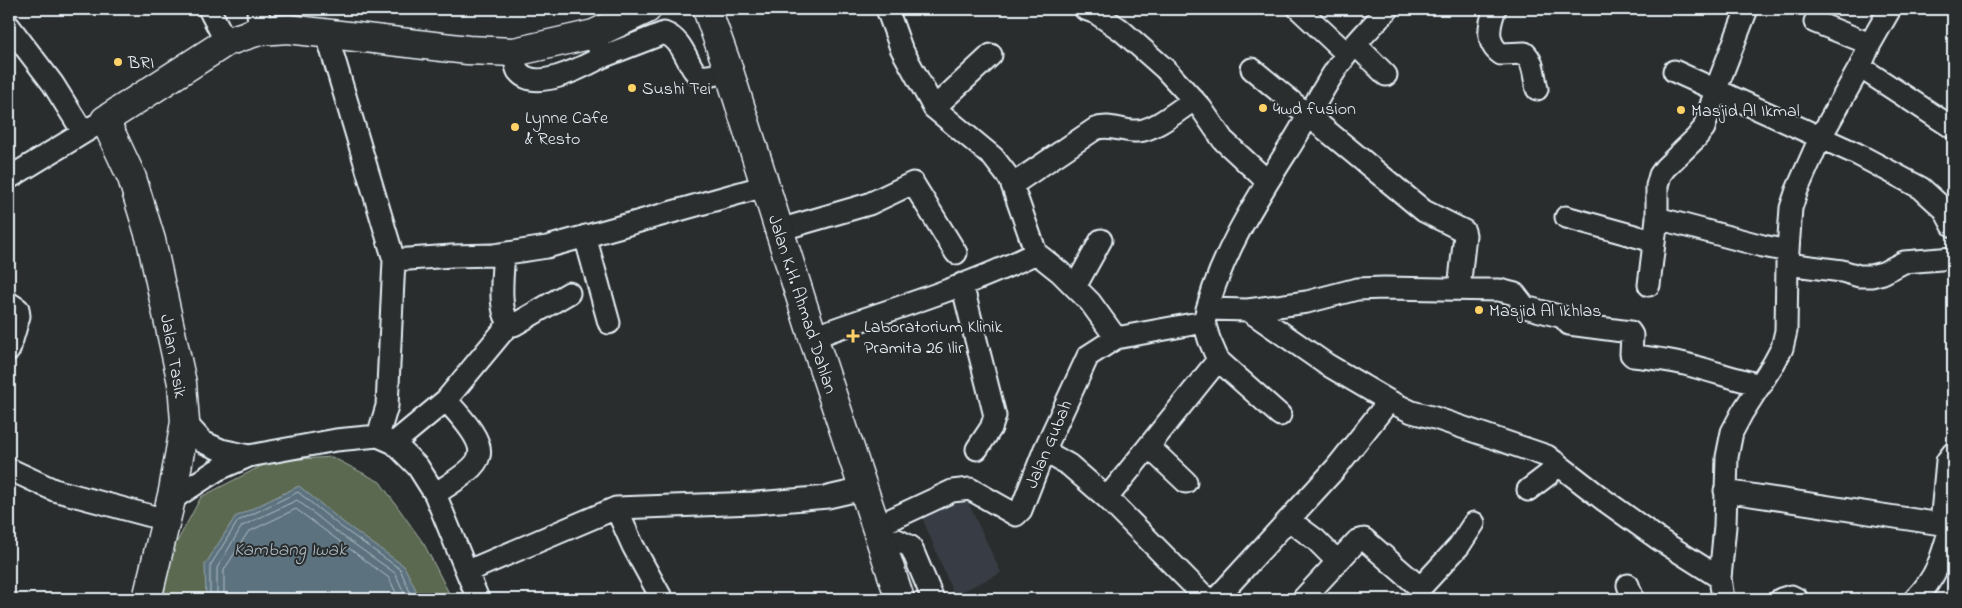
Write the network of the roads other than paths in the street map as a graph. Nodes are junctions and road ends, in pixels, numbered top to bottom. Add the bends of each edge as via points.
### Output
1 (209, 9) edge
2 (647, 9) edge
3 (707, 9) edge
4 (887, 9) edge
5 (1085, 9) edge
6 (1299, 9) edge
7 (1388, 9) edge
8 (1746, 9) edge
9 (1890, 9) edge
10 (1488, 12) edge
11 (258, 20) edge
12 (1815, 22) dead end
13 (9, 26) edge
14 (326, 32) junction
15 (226, 42) junction
16 (1870, 44) junction
17 (598, 45) junction
18 (1352, 50) junction
19 (991, 55) dead end
20 (1860, 67) junction
21 (1252, 69) dead end
22 (1674, 70) dead end
23 (729, 71) junction
24 (1386, 75) dead end
25 (1537, 89) dead end
26 (1716, 89) junction
27 (1194, 100) junction
28 (934, 108) junction
29 (1307, 116) junction
30 (94, 126) junction
31 (1953, 128) edge
32 (1820, 138) junction
33 (9, 178) edge
34 (1267, 181) junction
35 (1012, 185) junction
36 (765, 186) junction
37 (1566, 217) dead end
38 (1657, 218) junction
39 (1953, 226) edge
40 (779, 230) junction
41 (586, 236) junction
42 (1101, 240) dead end
43 (1653, 241) junction
44 (956, 253) dead end
45 (1036, 253) junction
46 (504, 254) junction
47 (1788, 257) junction
48 (1953, 258) edge
49 (394, 260) junction
50 (962, 284) junction
51 (1649, 285) dead end
52 (1075, 287) junction
53 (1459, 289) junction
54 (569, 293) dead end
55 (9, 303) edge
56 (1248, 310) junction
57 (1206, 316) junction
58 (610, 323) dead end
59 (509, 324) junction
60 (813, 337) junction
61 (1116, 338) junction
62 (9, 350) edge
63 (1218, 360) junction
64 (1761, 384) junction
65 (446, 400) junction
66 (1389, 401) junction
67 (1280, 415) dead end
68 (185, 422) junction
69 (386, 439) junction
70 (1148, 447) junction
71 (977, 449) dead end
72 (1044, 451) junction
73 (1953, 452) edge
74 (249, 456) junction
75 (1557, 464) junction
76 (9, 469) edge
77 (1186, 482) dead end
78 (863, 489) junction
79 (1528, 490) dead end
80 (1725, 491) junction
81 (434, 494) junction
82 (1107, 498) junction
83 (616, 508) junction
84 (169, 510) junction
85 (1289, 520) junction
86 (1474, 523) dead end
87 (1948, 527) edge
88 (880, 535) junction
89 (1338, 562) junction
90 (468, 571) junction
91 (1722, 589) edge
92 (147, 599) edge
93 (478, 599) edge
94 (662, 599) edge
95 (900, 599) edge
96 (933, 599) edge
97 (1207, 599) edge
98 (1216, 599) edge
99 (1303, 599) edge
100 (1781, 599) edge
101 (1797, 599) edge
102 (1915, 599) edge

1 - 15 street
2 - 17 main road
3 - 23 main road, Jalan K.H. Ahmad Dahlan
4 - 28 street via 901,48
5 - 27 street via 1121,30
6 - 18 street
7 - 18 street
8 - 26 street
9 - 16 street
10 - 25 street via 1492,46 1501,54 1524,53 1528,56
11 - 14 main road via 288,29
11 - 15 main road
12 - 16 street
13 - 30 street via 53,84
14 - 17 main road via 468,50 514,52
14 - 49 street
15 - 30 main road
16 - 20 street
17 - 23 street via 664,33 679,43 697,74 706,76
18 - 24 street
18 - 29 street
19 - 28 street
20 - 31 street
20 - 32 street
21 - 29 street
22 - 26 street
23 - 36 main road, Jalan K.H. Ahmad Dahlan
26 - 32 street
26 - 38 street via 1702,131 1660,175
27 - 34 street via 1222,140
27 - 35 street via 1154,126 1139,131 1104,126 1095,129
28 - 35 street via 993,157
29 - 34 street
29 - 53 street via 1424,211 1464,231
30 - 33 street
30 - 68 main road, Jalan Tasik via 132,178 151,240 182,382
32 - 39 street via 1920,188 1944,209
32 - 47 street via 1791,208
34 - 57 street via 1242,224 1217,281
35 - 45 street
36 - 40 main road, Jalan K.H. Ahmad Dahlan
36 - 41 street
37 - 43 street
38 - 43 street
38 - 47 street via 1763,246
40 - 44 street via 869,204 913,183
40 - 60 main road, Jalan K.H. Ahmad Dahlan
41 - 46 street
41 - 58 street
42 - 52 street
43 - 51 street
45 - 50 street
45 - 52 street
46 - 49 street
46 - 59 street via 502,304
47 - 48 street via 1859,276 1883,273 1904,262
47 - 64 street via 1786,331 1782,348
49 - 69 street
50 - 60 street
50 - 71 street via 995,416
52 - 61 street
53 - 56 street, Jalan Gubah via 1357,289 1307,302
53 - 64 street, Jalan Gubah via 1513,293 1525,307 1563,317 1572,325 1630,332 1633,356 1695,366 1733,379
54 - 59 street via 514,325
55 - 62 street via 18,309 19,316
56 - 57 street, Jalan Gubah
56 - 66 street via 1326,364
57 - 61 street, Jalan Gubah
57 - 63 street via 1209,339
59 - 65 street
60 - 78 main road, Jalan K.H. Ahmad Dahlan
61 - 72 street, Jalan Gubah via 1088,356
63 - 67 street
63 - 70 street
64 - 80 street via 1732,432
65 - 69 street
65 - 81 street via 479,443 479,456 473,466
66 - 75 street via 1412,412 1541,453
66 - 85 street
68 - 74 street via 203,442
68 - 84 main road, Jalan Tasik
69 - 74 street via 336,440
69 - 81 street via 418,467
70 - 77 street
70 - 82 street
72 - 82 street via 1069,465
72 - 88 street, Jalan Gubah via 1016,515 970,489 952,491
73 - 87 street via 1947,461
74 - 84 street via 217,470
75 - 79 street
75 - 91 street
76 - 84 street via 54,490
78 - 83 street via 828,497 764,503
78 - 88 main road, Jalan K.H. Ahmad Dahlan
80 - 87 street
80 - 91 street
81 - 90 street
82 - 97 street
83 - 90 street
83 - 94 street
84 - 92 main road, Jalan Tasik
85 - 89 street
85 - 98 street
86 - 89 street via 1459,546 1421,586 1364,539 1357,541
87 - 102 street via 1942,558 1934,577
88 - 95 main road, Jalan K.H. Ahmad Dahlan
88 - 96 street via 911,547
89 - 99 street
90 - 93 street
100 - 101 street via 1791,596

